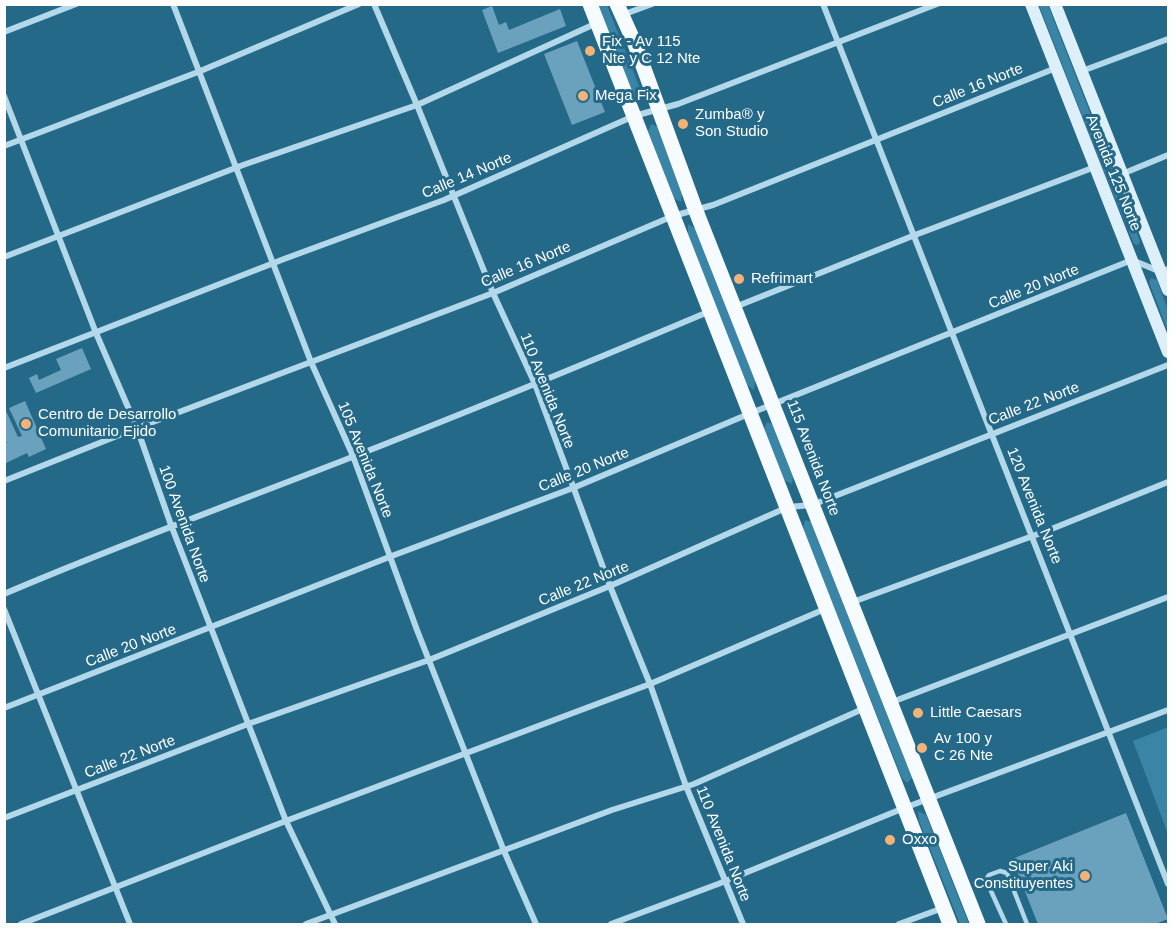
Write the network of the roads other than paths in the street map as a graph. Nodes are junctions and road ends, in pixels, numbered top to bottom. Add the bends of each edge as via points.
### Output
1 (76, 4) edge
2 (173, 4) edge
3 (359, 4) edge
4 (374, 4) edge
5 (590, 4) edge
6 (652, 4) edge
7 (823, 4) edge
8 (937, 4) edge
9 (1030, 4) edge
10 (1055, 4) edge
11 (619, 10) edge
12 (597, 23) junction
13 (4, 32) edge
14 (1168, 39) edge
15 (838, 43) junction
16 (1056, 68) junction
17 (198, 72) junction
18 (1082, 72) junction
19 (4, 96) edge
20 (417, 105) junction
21 (658, 111) junction
22 (634, 116) junction
23 (22, 139) junction
24 (877, 140) junction
25 (4, 146) edge
26 (1168, 155) edge
27 (1095, 167) junction
28 (236, 168) junction
29 (1122, 174) junction
30 (454, 195) junction
31 (696, 211) junction
32 (673, 216) junction
33 (915, 235) junction
34 (58, 237) junction
35 (4, 257) edge
36 (1132, 260) junction
37 (272, 264) junction
38 (1165, 271) edge
39 (1168, 290) edge
40 (493, 293) junction
41 (735, 307) junction
42 (711, 311) junction
43 (953, 332) junction
44 (96, 333) junction
45 (1168, 352) edge
46 (311, 362) junction
47 (1168, 365) edge
48 (4, 368) edge
49 (535, 384) junction
50 (773, 405) junction
51 (751, 413) junction
52 (137, 428) junction
53 (992, 434) junction
54 (353, 456) junction
55 (4, 481) edge
56 (1168, 482) edge
57 (573, 488) junction
58 (812, 505) junction
59 (788, 507) junction
60 (171, 525) junction
61 (1033, 535) junction
62 (389, 557) junction
63 (610, 586) junction
64 (4, 594) edge
65 (1168, 597) edge
66 (850, 603) junction
67 (4, 609) edge
68 (826, 609) junction
69 (210, 629) junction
70 (1071, 633) junction
71 (429, 660) junction
72 (650, 684) junction
73 (39, 695) junction
74 (891, 702) junction
75 (4, 708) edge
76 (865, 708) junction
77 (1168, 710) edge
78 (248, 724) junction
79 (1109, 731) junction
80 (465, 753) junction
81 (686, 786) junction
82 (77, 790) junction
83 (929, 799) junction
84 (904, 808) junction
85 (4, 818) edge
86 (286, 821) junction
87 (504, 851) junction
88 (725, 881) junction
89 (1168, 884) edge
90 (115, 887) junction
91 (944, 908) junction
92 (330, 915) junction
93 (21, 924) edge
94 (130, 924) edge
95 (306, 924) edge
96 (335, 924) edge
97 (536, 924) edge
98 (611, 924) edge
99 (743, 924) edge
100 (899, 924) edge
101 (950, 924) edge
102 (978, 924) edge
103 (1006, 924) edge
104 (1027, 924) edge

1 - 13 street
2 - 17 street, 105 Avenida Norte
3 - 17 street
4 - 20 street, 110 Avenida Norte
5 - 12 main road
6 - 11 street
7 - 15 street, 120 Avenida Norte
8 - 15 street, Calle 14 Norte
9 - 16 main road, Avenida 125 Norte
10 - 18 main road, Avenida 125 Norte
11 - 21 main road, 115 Avenida Norte
12 - 20 street
12 - 22 main road
14 - 18 street
15 - 21 street, Calle 14 Norte
15 - 24 street, 120 Avenida Norte
16 - 24 street, Calle 16 Norte
16 - 27 main road, Avenida 125 Norte
17 - 23 street
17 - 28 street, 105 Avenida Norte
18 - 29 main road, Avenida 125 Norte
19 - 23 street, 100 Avenida Norte
20 - 28 street
20 - 30 street, 110 Avenida Norte
21 - 22 street, Calle 14 Norte
21 - 31 main road, 115 Avenida Norte
22 - 30 street, Calle 14 Norte
22 - 32 main road
23 - 25 street
23 - 34 street, 100 Avenida Norte
24 - 31 street, Calle 16 Norte
24 - 33 street, 120 Avenida Norte
26 - 29 street
27 - 33 street
27 - 36 main road, Avenida 125 Norte
28 - 34 street
28 - 37 street, 105 Avenida Norte
29 - 38 main road, Avenida 125 Norte
30 - 37 street, Calle 14 Norte
30 - 40 street, 110 Avenida Norte
31 - 32 street, Calle 16 Norte
31 - 41 main road, 115 Avenida Norte
32 - 40 street, Calle 16 Norte
32 - 42 main road
33 - 41 street
33 - 43 street, 120 Avenida Norte
34 - 35 street
34 - 44 street, 100 Avenida Norte
36 - 38 street
36 - 43 street, Calle 20 Norte
36 - 45 main road, Avenida 125 Norte
37 - 44 street, Calle 14 Norte
37 - 46 street, 105 Avenida Norte
38 - 39 main road, Avenida 125 Norte
40 - 46 street, Calle 16 Norte
40 - 49 street, 110 Avenida Norte
41 - 50 main road, 115 Avenida Norte
42 - 49 street
42 - 51 main road
43 - 50 street, Calle 20 Norte
43 - 53 street, 120 Avenida Norte
44 - 48 street, Calle 14 Norte
44 - 52 street, 100 Avenida Norte
46 - 52 street, Calle 16 Norte
46 - 54 street, 105 Avenida Norte
47 - 53 street, Calle 22 Norte
49 - 54 street
49 - 57 street, 110 Avenida Norte
50 - 51 street, Calle 20 Norte
50 - 58 main road, 115 Avenida Norte
51 - 57 street, Calle 20 Norte
51 - 59 main road
52 - 55 street, Calle 16 Norte
52 - 60 street, 100 Avenida Norte
53 - 58 street, Calle 22 Norte
53 - 61 street, 120 Avenida Norte
54 - 60 street
54 - 62 street, 105 Avenida Norte
56 - 61 street
57 - 62 street, Calle 20 Norte
57 - 63 street, 110 Avenida Norte
58 - 59 street, Calle 22 Norte
58 - 66 main road, 115 Avenida Norte
59 - 63 street, Calle 22 Norte
59 - 68 main road
60 - 64 street
60 - 69 street, 100 Avenida Norte
61 - 66 street
61 - 70 street, 120 Avenida Norte
62 - 69 street, Calle 20 Norte
62 - 71 street, 105 Avenida Norte
63 - 71 street, Calle 22 Norte
63 - 72 street, 110 Avenida Norte
65 - 70 street
66 - 74 main road, 115 Avenida Norte
67 - 73 street
68 - 72 street
68 - 76 main road
69 - 73 street, Calle 20 Norte
69 - 78 street, 100 Avenida Norte
70 - 74 street
70 - 79 street, 120 Avenida Norte
71 - 78 street, Calle 22 Norte
71 - 80 street, 105 Avenida Norte
72 - 80 street
72 - 81 street, 110 Avenida Norte
73 - 75 street, Calle 20 Norte
73 - 82 street
74 - 83 main road, 115 Avenida Norte
76 - 81 street
76 - 84 main road
77 - 79 street
78 - 82 street, Calle 22 Norte
78 - 86 street, 100 Avenida Norte
79 - 83 street
79 - 89 street, 120 Avenida Norte
80 - 86 street
80 - 87 street, 105 Avenida Norte
81 - 87 street
81 - 88 street, 110 Avenida Norte
82 - 85 street, Calle 22 Norte
82 - 90 street
83 - 84 street
83 - 102 main road, 115 Avenida Norte
84 - 88 street
84 - 91 main road
86 - 90 street
86 - 92 street, 100 Avenida Norte
87 - 92 street
87 - 97 street, 105 Avenida Norte
88 - 98 street
88 - 99 street, 110 Avenida Norte
90 - 93 street
90 - 94 street
91 - 100 street
91 - 101 main road
92 - 95 street
92 - 96 street, 100 Avenida Norte
103 - 104 lane via 986,880 1000,871 1007,873

